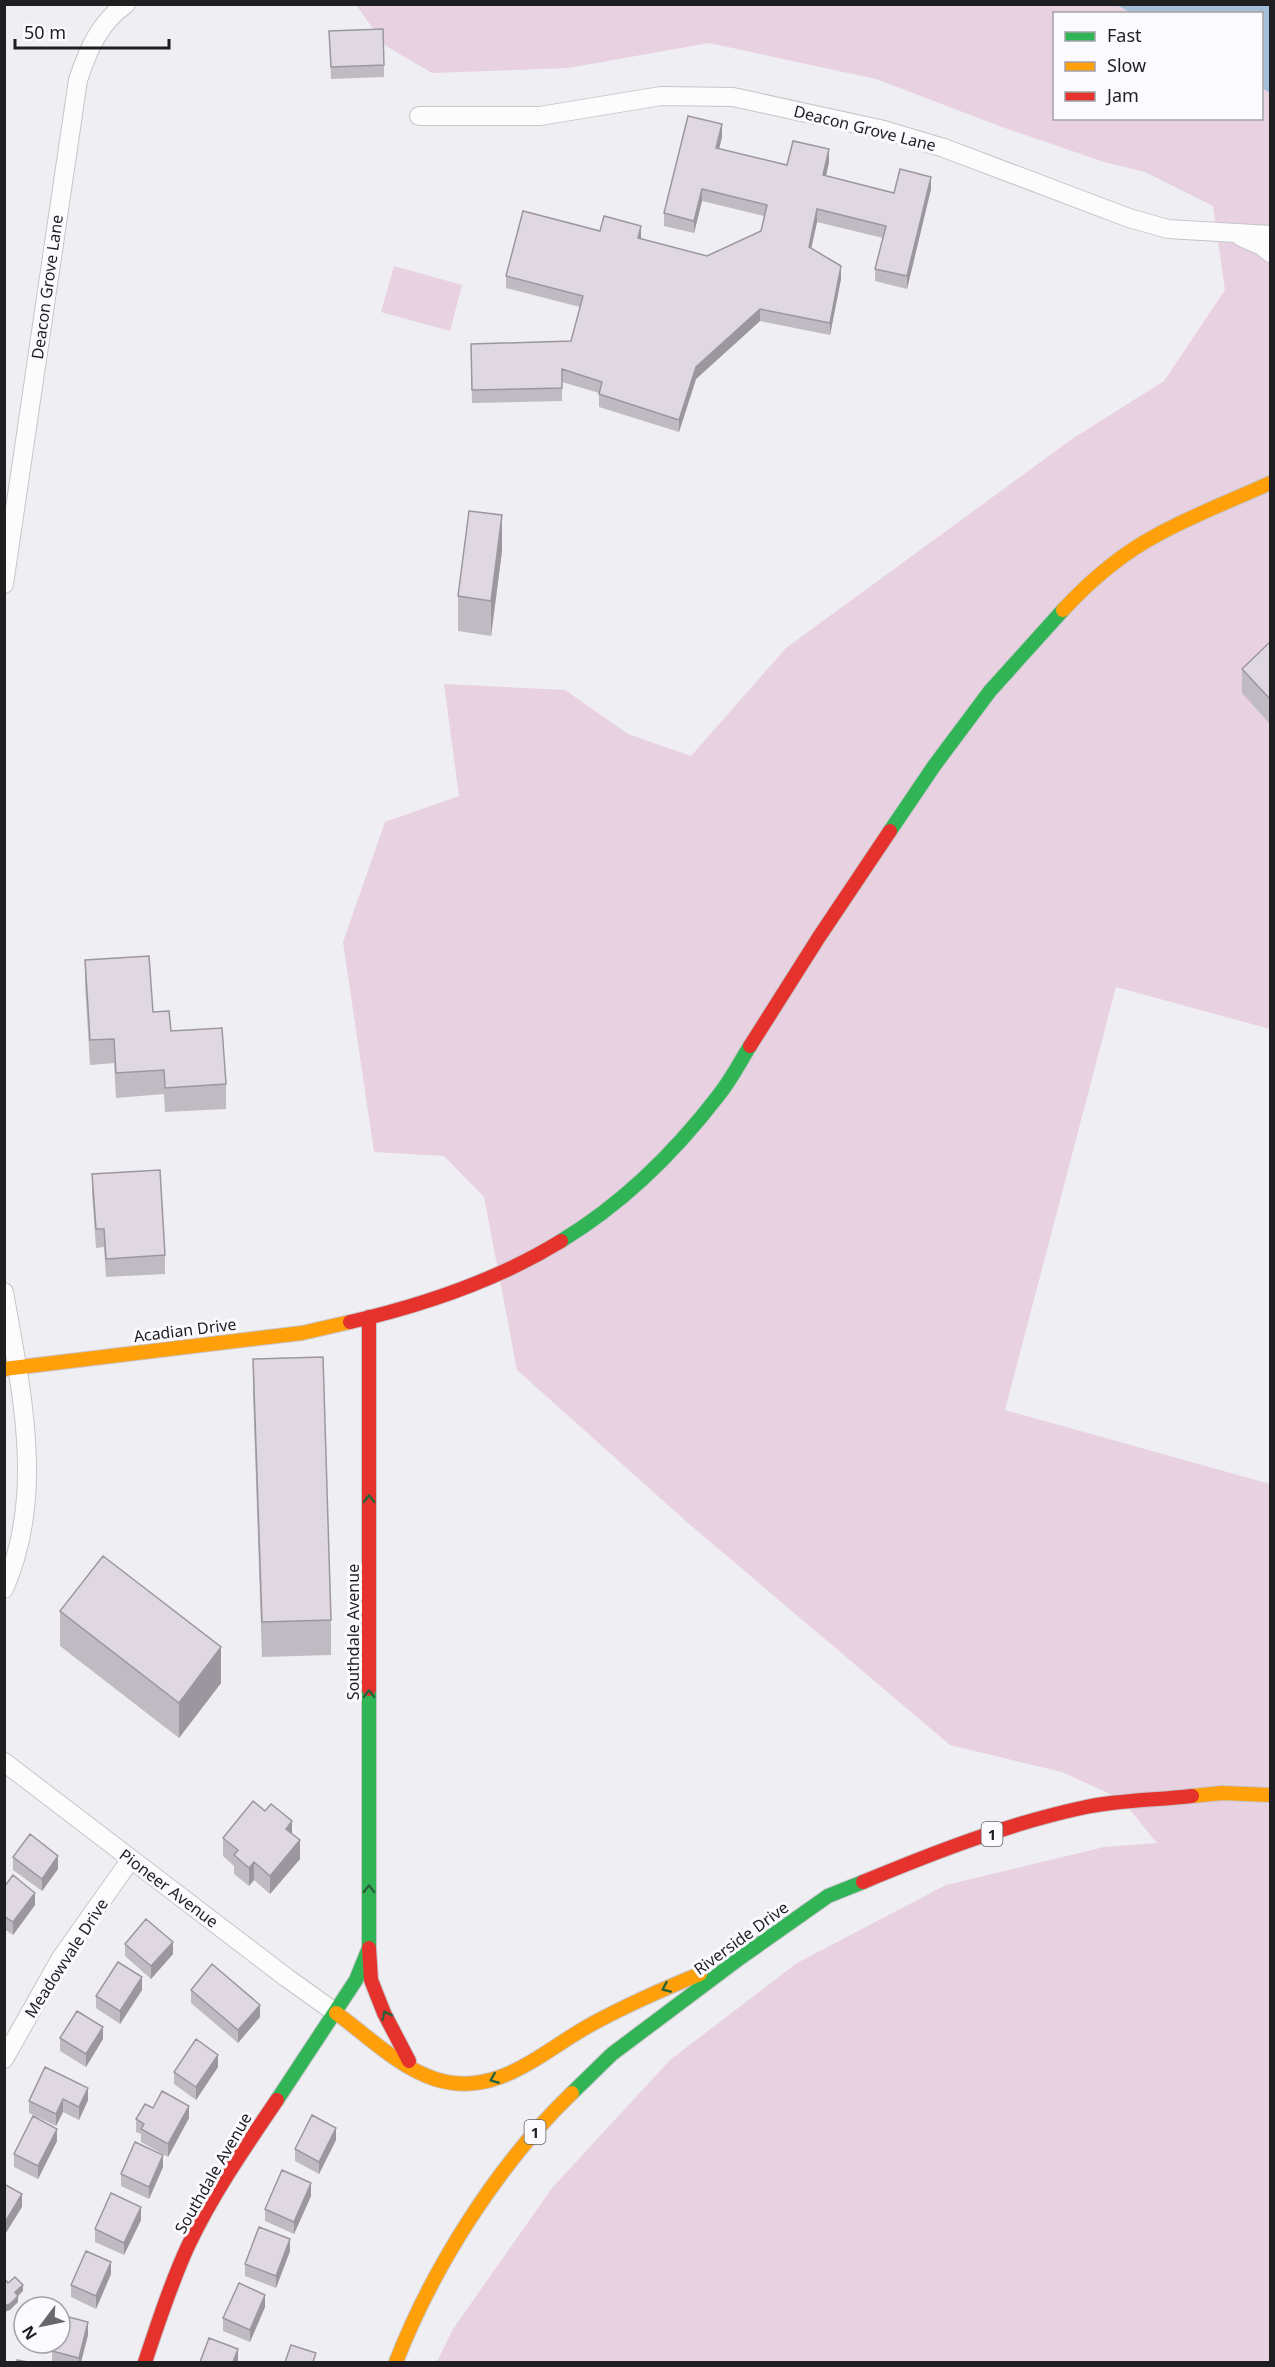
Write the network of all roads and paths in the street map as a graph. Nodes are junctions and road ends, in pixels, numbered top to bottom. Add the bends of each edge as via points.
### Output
1 (126, 4) edge
2 (419, 116) dead end
3 (1228, 232) junction
4 (1270, 235) edge
5 (1270, 253) edge
6 (1270, 483) edge
7 (4, 584) edge
8 (4, 1292) edge
9 (369, 1317) junction
10 (11, 1368) edge
11 (4, 1589) edge
12 (4, 1762) edge
13 (1270, 1795) edge
14 (131, 1859) junction
15 (369, 1948) junction
16 (740, 1958) junction
17 (336, 2013) junction
18 (4, 2059) edge
19 (412, 2067) junction
20 (145, 2362) edge
21 (396, 2362) edge

1 - 7 street, Deacon Grove Lane via 98,30 78,80
2 - 3 street, Deacon Grove Lane via 540,116 662,96 733,98 884,130 944,148 1129,218 1168,228
3 - 4 street, Deacon Grove Lane
3 - 5 street, Deacon Grove Lane
6 - 9 main road, Acadian Drive via 1156,535 1116,563 1074,598 990,691 934,766 832,918 720,1094 672,1153 570,1236 539,1255 485,1282
8 - 10 street
9 - 10 main road, Acadian Drive via 302,1333
15 -> 9 main road, Southdale Avenue
10 - 11 street via 28,1475 21,1542
12 - 14 street, Pioneer Avenue
13 - 16 main road, Riverside Drive / 1 via 1222,1793 1087,1807 1009,1828 923,1857 828,1896
14 - 17 street, Pioneer Avenue
14 - 18 street, Meadowvale Drive via 61,1958
15 - 17 main road, Southdale Avenue
19 -> 15 main road, Southdale Avenue via 371,1980
16 -> 19 main road via 667,1987 588,2026 516,2070 484,2083 431,2078
16 - 21 main road, Riverside Drive / 1 via 612,2054 555,2108 501,2172 450,2253 408,2331
17 - 19 main road
17 - 20 main road, Southdale Avenue via 230,2170 195,2232

